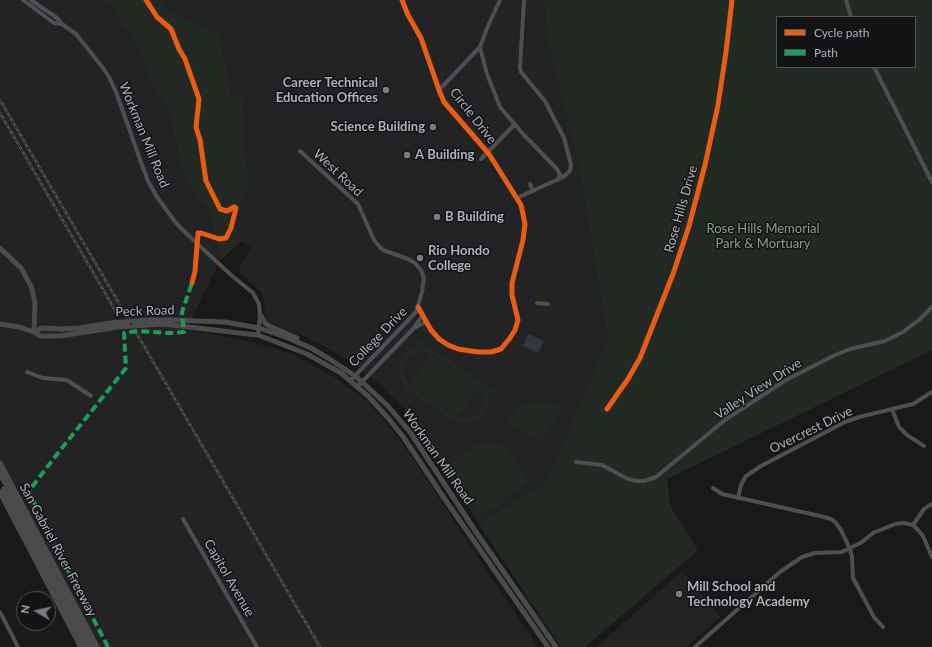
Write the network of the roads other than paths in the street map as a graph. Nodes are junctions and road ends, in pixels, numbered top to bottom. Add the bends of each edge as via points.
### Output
1 (23, 0) edge
2 (31, 0) edge
3 (402, 0) edge
4 (500, 0) edge
5 (524, 0) edge
6 (732, 0) edge
7 (846, 0) edge
8 (851, 16) edge
9 (62, 24) junction
10 (480, 47) junction
11 (875, 68) edge
12 (439, 90) junction
13 (515, 124) junction
14 (300, 151) dead end
15 (488, 153) junction
16 (481, 159) dead end
17 (558, 180) junction
18 (932, 182) edge
19 (530, 184) dead end
20 (533, 191) junction
21 (517, 198) junction
22 (0, 248) edge
23 (537, 303) dead end
24 (548, 304) dead end
25 (932, 306) edge
26 (418, 307) junction
27 (260, 314) junction
28 (423, 315) junction
29 (426, 322) junction
30 (0, 324) edge
31 (259, 328) junction
32 (414, 328) junction
33 (34, 332) junction
34 (258, 336) junction
35 (301, 344) junction
36 (27, 372) dead end
37 (355, 376) junction
38 (350, 381) junction
39 (362, 382) junction
40 (357, 387) junction
41 (932, 392) edge
42 (91, 396) dead end
43 (608, 409) dead end
44 (892, 409) junction
45 (924, 446) dead end
46 (576, 462) dead end
47 (0, 463) edge
48 (0, 473) edge
49 (0, 481) edge
50 (712, 488) dead end
51 (0, 492) edge
52 (738, 498) junction
53 (932, 504) edge
54 (183, 519) dead end
55 (913, 525) junction
56 (850, 549) junction
57 (932, 557) edge
58 (0, 612) edge
59 (883, 627) dead end
60 (18, 647) edge
61 (81, 647) edge
62 (86, 647) edge
63 (92, 647) edge
64 (97, 647) edge
65 (258, 647) edge
66 (549, 647) edge
67 (556, 647) edge
68 (695, 647) edge

1 - 9 street, Workman Mill Road via 54,23
2 - 9 street, Workman Mill Road
3 - 12 street, Circle Drive via 422,38
4 - 10 street
5 - 17 street via 520,68 545,101 567,146 570,171
6 - 43 street, Rose Hills Drive via 717,110 689,226 642,353
7 - 8 street
9 - 27 street, Workman Mill Road via 76,34 109,77 148,181 157,197 176,223 253,293 259,304
10 - 12 street
10 - 13 street, Circle Drive via 500,107
11 - 18 street
12 - 15 street, Circle Drive via 446,105 473,132
13 - 15 street
13 - 17 street, Circle Drive via 557,169 560,174
14 - 26 street, West Road via 358,204 374,240 383,250 408,259 421,270 424,278
15 - 16 street
15 - 21 street, Circle Drive
17 - 20 street
19 - 20 street
20 - 21 street
21 - 29 street, Circle Drive via 525,224 524,240 512,283 518,320 510,338 501,348 491,352 469,352 439,339
22 - 33 main road via 21,268 31,286 36,303
23 - 24 street
25 - 46 street, Valley View Drive via 919,320 886,341 832,356 779,384 725,420 656,477 636,481 602,465
26 - 28 street
26 - 37 street, College Drive
27 - 31 street, Workman Mill Road
27 - 35 main road via 269,326 298,339
28 - 29 street
28 - 32 street
29 - 32 street
30 - 33 main road, Peck Road
31 - 33 main road, Peck Road via 225,322 163,320 61,329 42,328
31 - 34 street, Workman Mill Road
31 - 35 main road, Workman Mill Road
32 - 39 street, College Drive
33 - 34 main road, Peck Road via 40,336 60,336 118,327 163,324
34 - 38 main road, Workman Mill Road via 311,356
35 - 37 main road, Workman Mill Road
36 - 42 street via 43,378 68,380
37 - 38 street, College Drive
37 - 39 main road, Workman Mill Road
38 - 40 main road, Workman Mill Road
39 - 40 street, College Drive
39 - 67 main road, Workman Mill Road via 387,405 410,432
40 - 66 main road, Workman Mill Road via 404,438
41 - 44 street, Overcrest Drive via 913,404
44 - 45 street via 899,427 907,436
44 - 52 street, Overcrest Drive via 845,422 761,466 746,476
47 - 64 highway, San Gabriel River Freeway
48 - 63 highway
49 - 62 highway
50 - 52 street via 722,494
51 - 61 highway, San Gabriel River Freeway
52 - 56 street via 831,519 841,530
53 - 55 street via 924,508
54 - 65 street, Capitol Avenue
55 - 56 street via 895,524 873,533
55 - 57 street via 923,536
56 - 59 street via 853,578 874,617
56 - 68 street via 802,557 780,572
58 - 60 street

